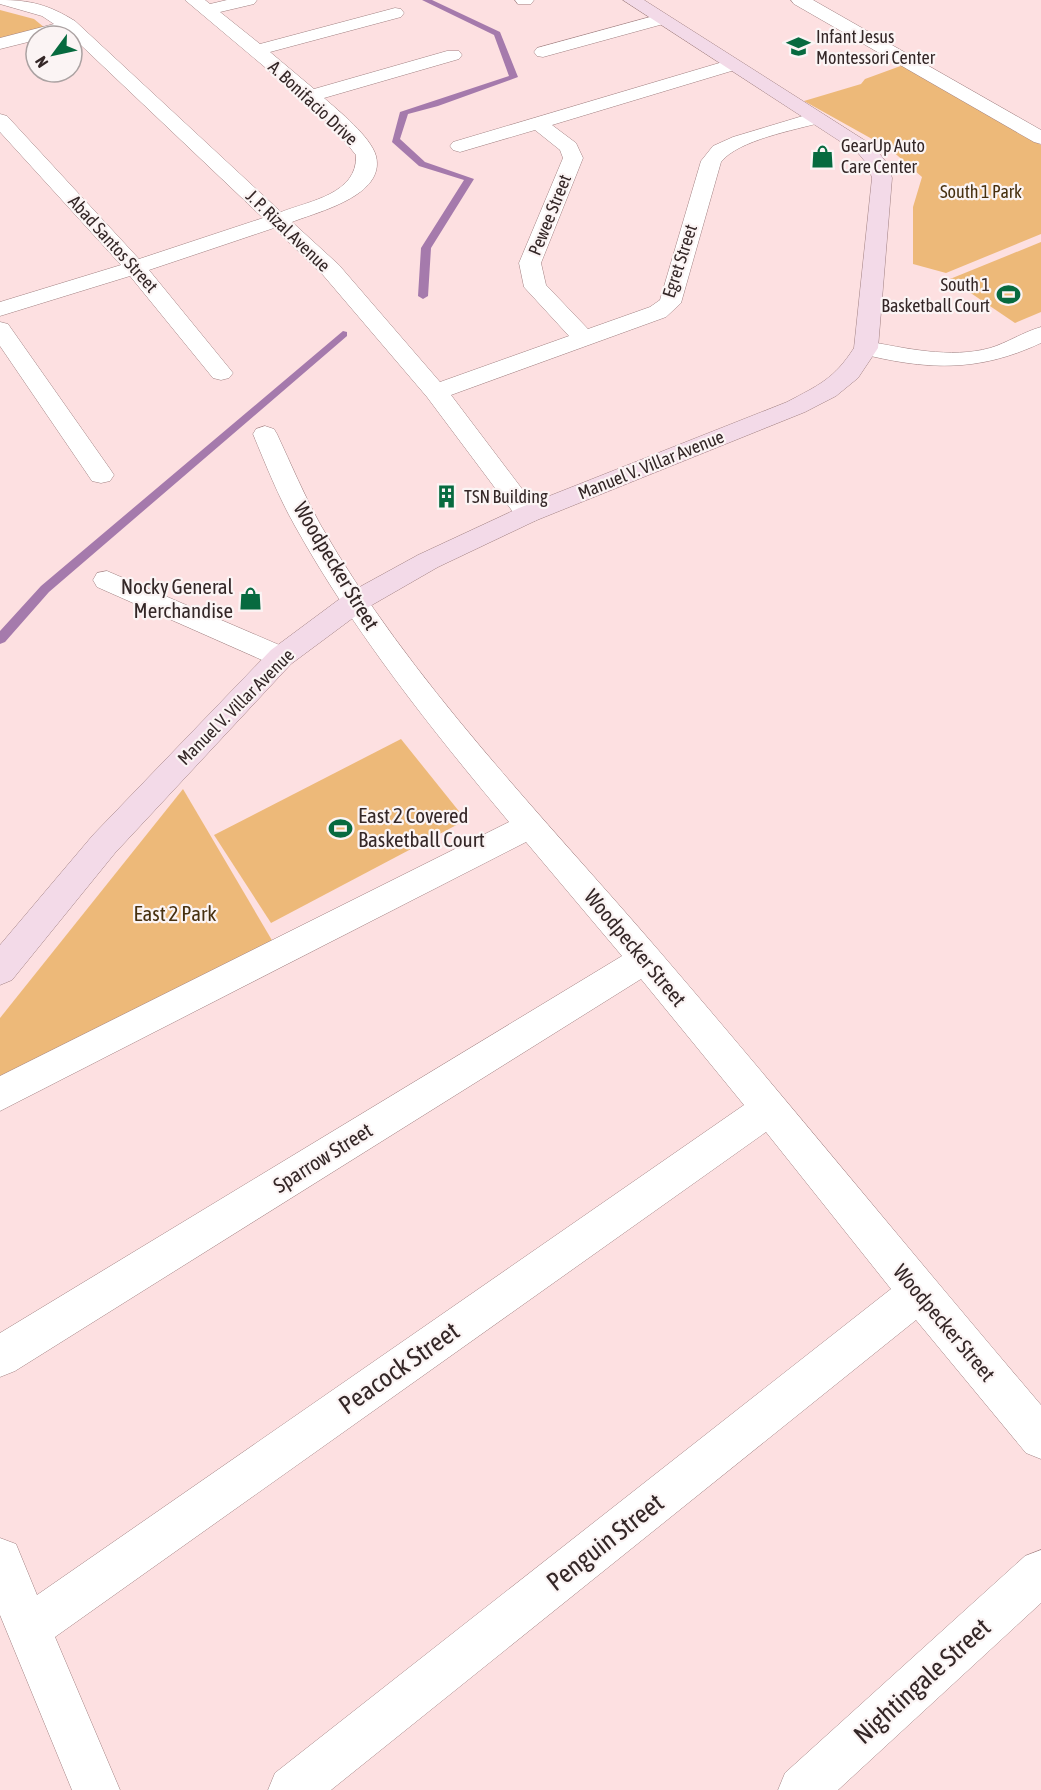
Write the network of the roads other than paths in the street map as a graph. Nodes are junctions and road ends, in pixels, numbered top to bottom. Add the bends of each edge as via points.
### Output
1 (4, 0) edge
2 (248, 0) edge
3 (632, 0) edge
4 (800, 0) edge
5 (201, 5) edge
6 (395, 13) dead end
7 (661, 19) junction
8 (67, 24) edge
9 (24, 37) edge
10 (84, 39) edge
11 (0, 44) edge
12 (255, 51) junction
13 (543, 52) dead end
14 (453, 55) dead end
15 (732, 65) junction
16 (310, 96) junction
17 (816, 118) junction
18 (0, 120) edge
19 (538, 123) junction
20 (1041, 138) edge
21 (460, 146) dead end
22 (278, 220) junction
23 (134, 266) junction
24 (0, 309) edge
25 (0, 329) edge
26 (1041, 334) edge
27 (584, 339) junction
28 (866, 348) junction
29 (221, 373) dead end
30 (436, 392) junction
31 (265, 434) dead end
32 (101, 476) dead end
33 (528, 514) junction
34 (107, 580) dead end
35 (356, 602) junction
36 (281, 657) junction
37 (530, 826) junction
38 (645, 959) junction
39 (0, 970) edge
40 (0, 1094) edge
41 (769, 1108) junction
42 (918, 1293) junction
43 (0, 1356) edge
44 (1041, 1438) edge
45 (0, 1560) edge
46 (1041, 1572) edge
47 (28, 1629) junction
48 (96, 1790) edge
49 (292, 1790) edge
50 (802, 1790) edge

1 - 8 street, J. P. Rizal Avenue via 48,12
2 - 5 street
3 - 7 street, Manuel V. Villar Avenue
4 - 20 street
5 - 12 street, A. Bonifacio Drive
6 - 12 street
7 - 13 street
7 - 15 street, Manuel V. Villar Avenue
9 - 11 street
10 - 22 street, J. P. Rizal Avenue
12 - 16 street, A. Bonifacio Drive
14 - 16 street
15 - 17 street, Manuel V. Villar Avenue
15 - 19 street
16 - 22 street, A. Bonifacio Drive via 356,139 366,156 364,171 356,186
17 - 27 street, Egret Street via 720,150 711,161 670,303 658,312
17 - 28 street, Manuel V. Villar Avenue via 864,149 878,164 882,178
18 - 23 street, Abad Santos Street
19 - 21 street
19 - 27 street, Pewee Street via 569,147 573,158 531,263 535,287
22 - 23 street, A. Bonifacio Drive
22 - 30 street, J. P. Rizal Avenue via 331,270
23 - 24 street, A. Bonifacio Drive
23 - 29 street, Abad Santos Street
25 - 32 street
26 - 28 street via 992,354 962,360
27 - 30 street, Egret Street
28 - 33 street, Manuel V. Villar Avenue via 850,373 796,407
30 - 33 street, J. P. Rizal Avenue
31 - 35 street, Woodpecker Street via 307,524
33 - 35 street, Manuel V. Villar Avenue via 428,561
34 - 36 street
35 - 36 street, Manuel V. Villar Avenue
35 - 37 street, Woodpecker Street via 429,702
36 - 39 street, Manuel V. Villar Avenue via 104,844
37 - 38 street, Woodpecker Street
37 - 40 street
38 - 41 street, Woodpecker Street
38 - 43 street, Sparrow Street
41 - 42 street, Woodpecker Street
41 - 47 street, Peacock Street
42 - 44 street, Woodpecker Street
42 - 49 street, Penguin Street
45 - 47 street
46 - 50 street, Nightingale Street
47 - 48 street

